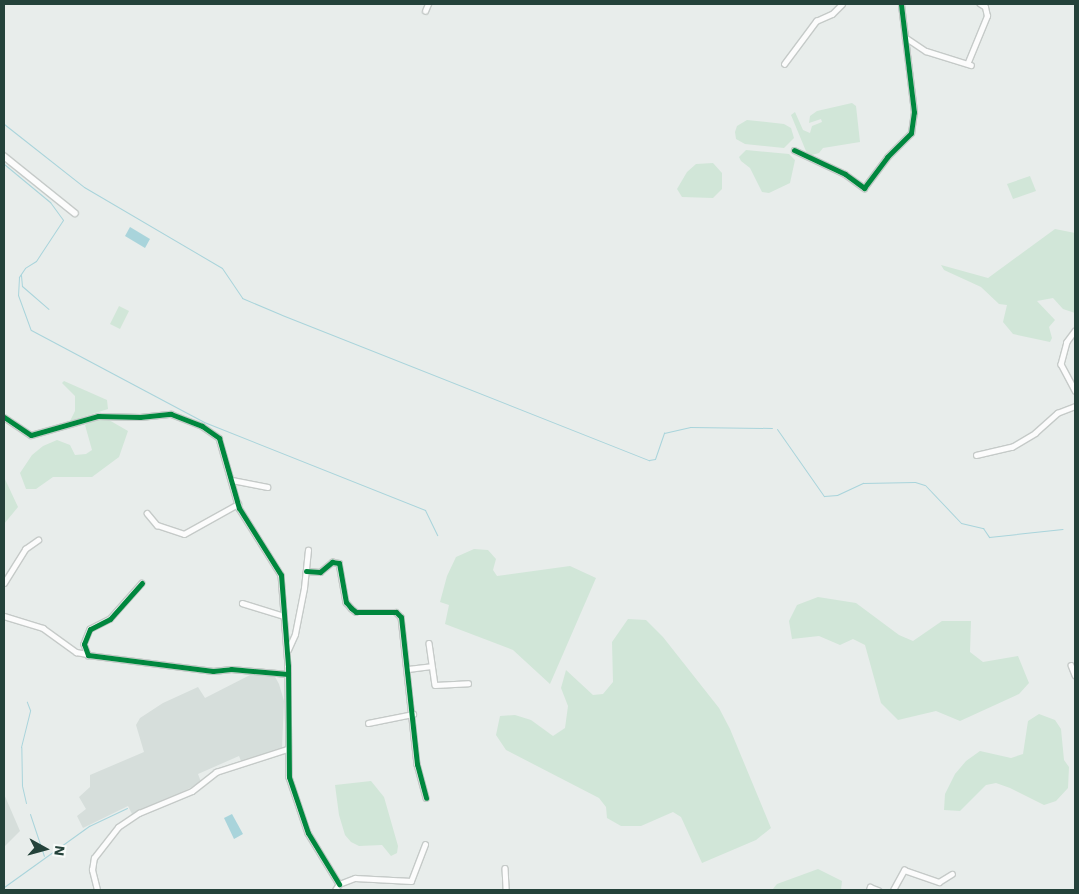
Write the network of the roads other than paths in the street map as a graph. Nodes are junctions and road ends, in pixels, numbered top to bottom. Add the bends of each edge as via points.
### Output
1 (428, 4) edge
2 (842, 4) edge
3 (901, 4) edge
4 (980, 4) edge
5 (425, 11) dead end
6 (905, 38) junction
7 (784, 64) dead end
8 (794, 150) dead end
9 (4, 156) edge
10 (75, 213) dead end
11 (1075, 331) edge
12 (1075, 390) edge
13 (1075, 406) edge
14 (4, 417) edge
15 (976, 455) dead end
16 (232, 480) junction
17 (268, 487) dead end
18 (238, 504) junction
19 (148, 513) dead end
20 (38, 540) dead end
21 (308, 550) dead end
22 (306, 571) junction
23 (4, 583) edge
24 (142, 583) dead end
25 (242, 603) dead end
26 (4, 616) edge
27 (284, 616) junction
28 (429, 643) dead end
29 (287, 651) junction
30 (87, 654) junction
31 (1071, 665) dead end
32 (431, 666) junction
33 (408, 669) junction
34 (288, 674) junction
35 (1075, 674) edge
36 (468, 683) dead end
37 (413, 714) junction
38 (368, 723) dead end
39 (287, 750) junction
40 (426, 798) dead end
41 (425, 845) dead end
42 (505, 868) dead end
43 (952, 874) dead end
44 (338, 884) junction
45 (97, 890) edge
46 (335, 890) edge
47 (506, 890) edge
48 (869, 890) edge
49 (878, 890) edge
50 (893, 890) edge

1 - 5 street
2 - 7 street via 832,14 816,21
3 - 6 street
4 - 6 street via 985,7 987,16 969,64 926,51
6 - 8 street via 915,125 864,188 846,174
9 - 10 main road
11 - 12 street via 1067,342 1061,364
13 - 15 street via 1057,413 1035,434 1012,447
14 - 16 street via 31,436 98,416 179,416 214,432 219,438
16 - 17 street
16 - 18 street
18 - 19 street via 184,534 157,525
18 - 27 street via 281,575
20 - 23 street via 25,549
21 - 22 street
22 - 29 street via 295,634
22 - 33 street via 320,572 332,562 339,563 346,602 351,608 356,612 399,614
24 - 30 street via 110,619 90,628 84,644
25 - 27 street
26 - 30 street via 43,628 76,652
27 - 29 street
28 - 32 street
29 - 34 street
30 - 34 street via 212,670
31 - 35 street
32 - 33 street
32 - 36 street via 435,685
33 - 37 street
34 - 39 street
37 - 38 street
37 - 40 street via 417,764
39 - 44 street via 289,777 308,833
39 - 45 street via 216,772 192,790 139,813 118,827 94,858 92,870
41 - 44 street via 411,881 355,878
42 - 47 street
43 - 50 street via 939,882 904,870
44 - 46 street
48 - 49 street via 870,887

